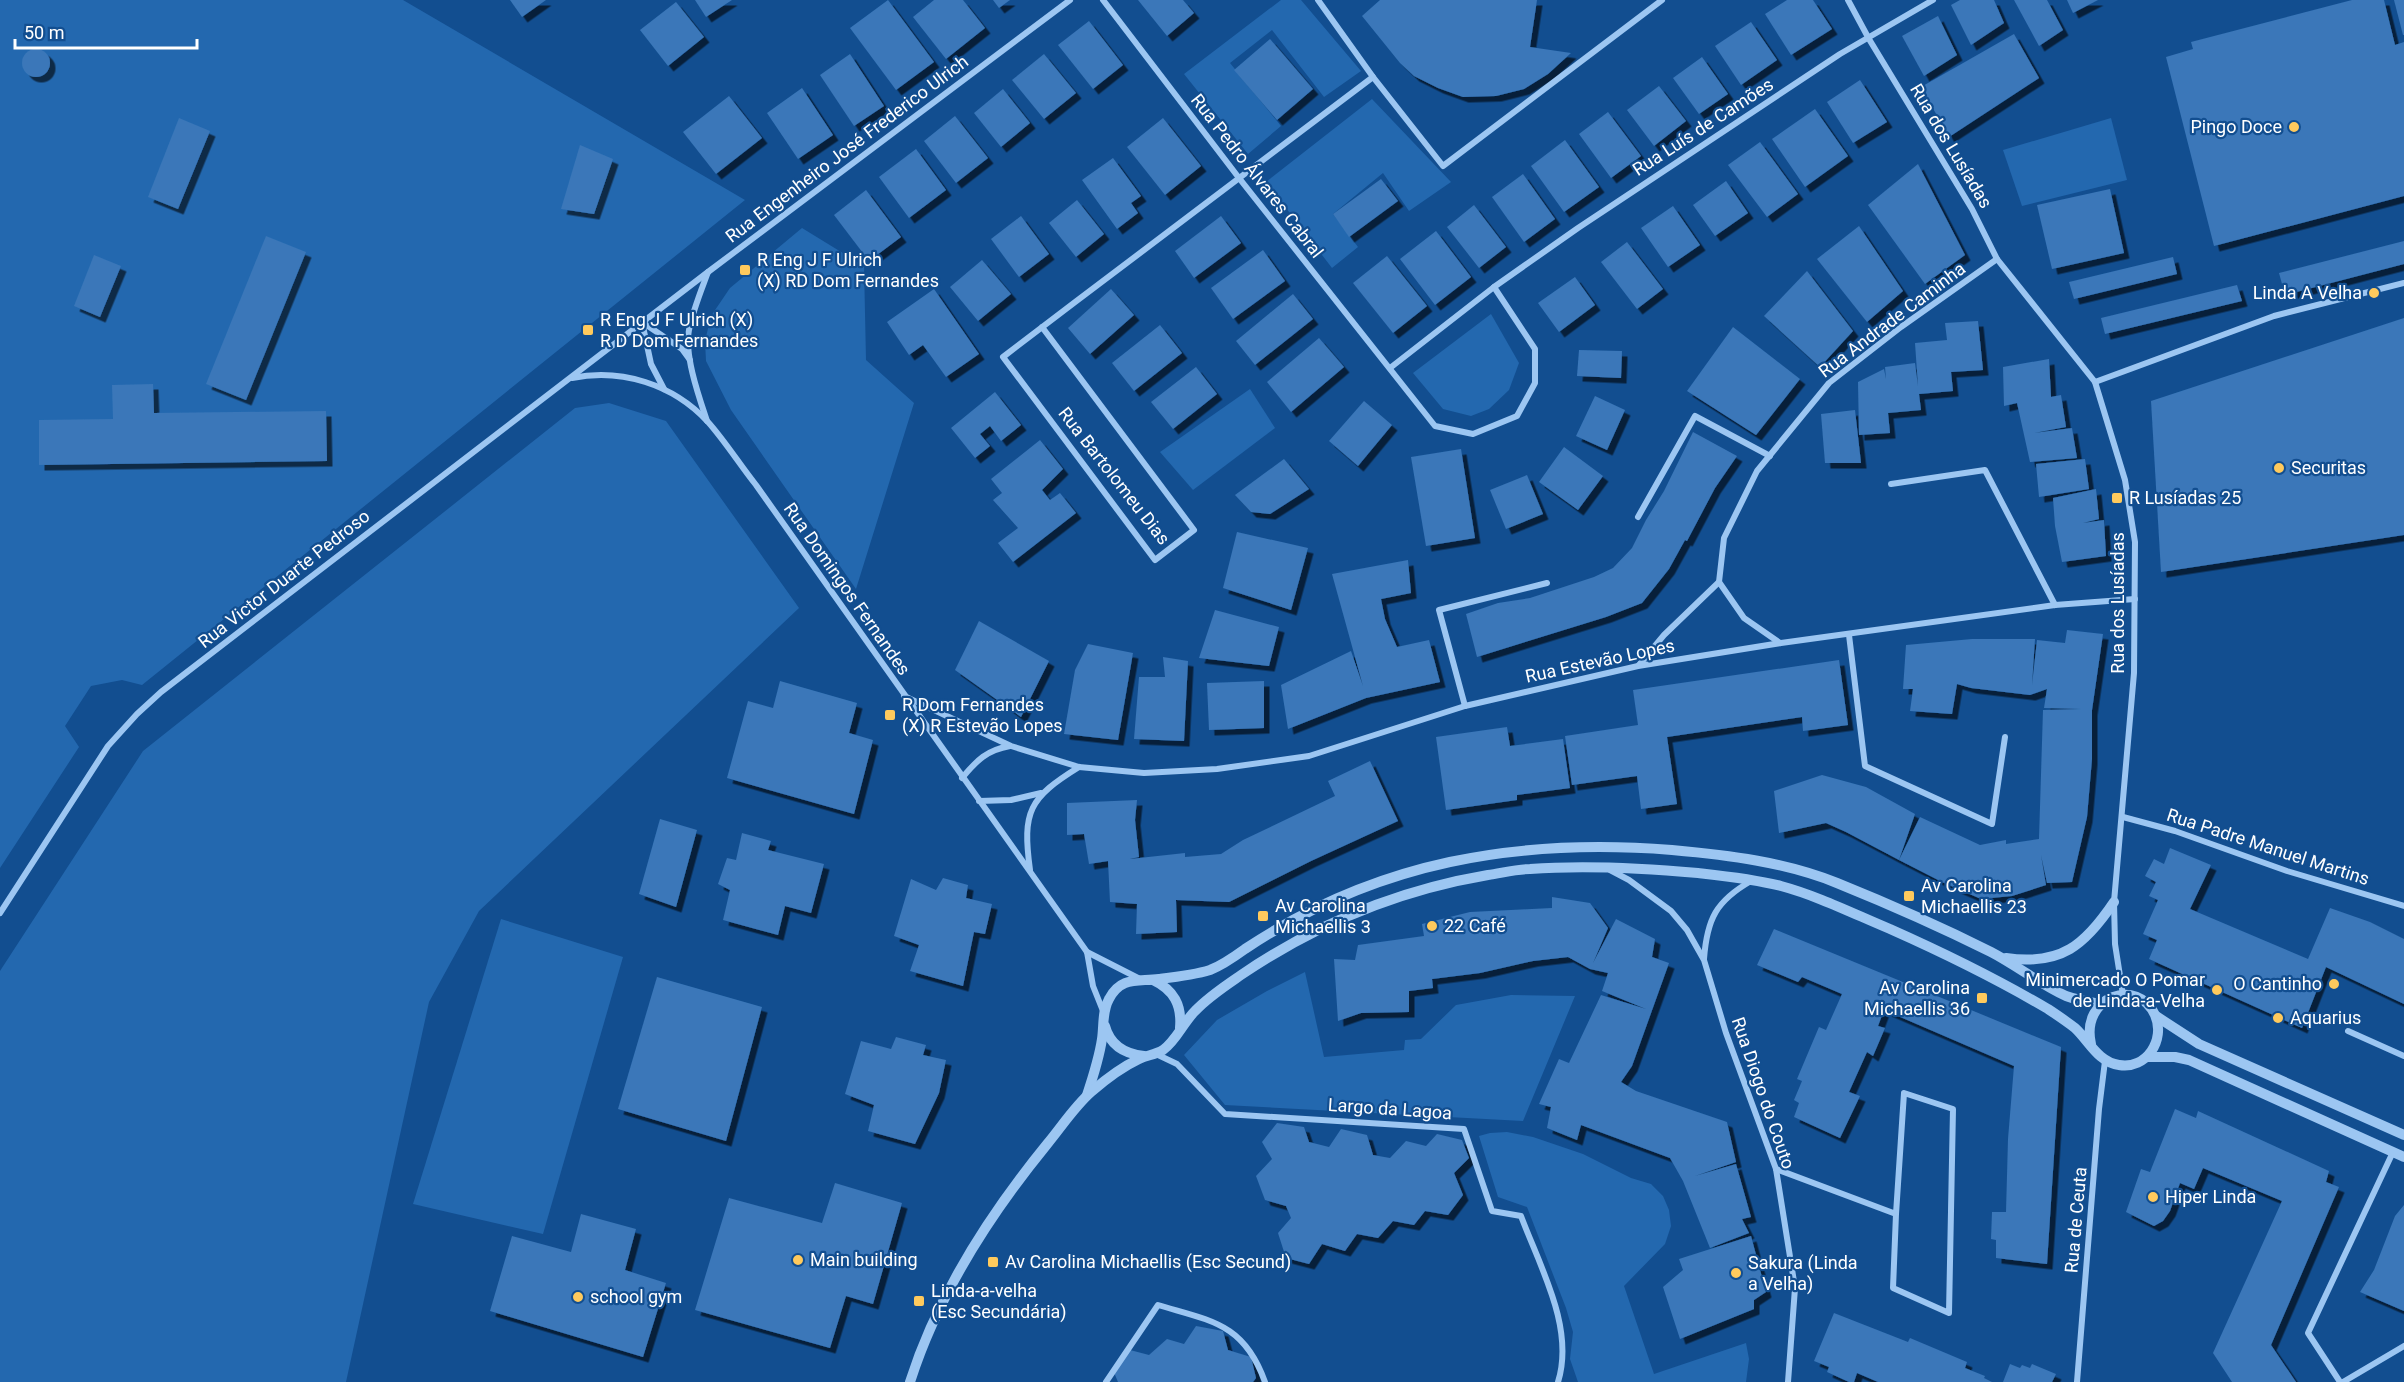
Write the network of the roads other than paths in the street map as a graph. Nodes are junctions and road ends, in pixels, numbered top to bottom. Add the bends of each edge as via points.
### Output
1 (1070, 0) edge
2 (1103, 0) edge
3 (1318, 0) edge
4 (1662, 0) edge
5 (1848, 0) edge
6 (1933, 0) edge
7 (1869, 39) junction
8 (1373, 77) junction
9 (1239, 178) junction
10 (1997, 259) junction
11 (708, 272) junction
12 (2404, 283) edge
13 (1494, 286) junction
14 (642, 322) junction
15 (1042, 327) junction
16 (692, 363) junction
17 (1390, 368) junction
18 (568, 379) junction
19 (2095, 381) junction
20 (664, 389) junction
21 (707, 421) junction
22 (1770, 456) junction
23 (1891, 484) dead end
24 (1638, 517) dead end
25 (1719, 582) junction
26 (1547, 583) dead end
27 (2134, 599) junction
28 (2055, 605) junction
29 (1849, 635) junction
30 (1781, 643) junction
31 (1638, 666) junction
32 (904, 696) junction
33 (1465, 706) junction
34 (2005, 737) dead end
35 (1011, 746) junction
36 (1079, 767) junction
37 (962, 778) junction
38 (1041, 793) junction
39 (979, 801) junction
40 (2123, 817) junction
41 (1607, 868) junction
42 (1030, 872) junction
43 (1751, 881) junction
44 (2114, 902) junction
45 (2404, 906) edge
46 (0, 913) edge
47 (1087, 952) junction
48 (2000, 957) junction
49 (1704, 960) junction
50 (1140, 979) junction
51 (1152, 980) junction
52 (2123, 995) junction
53 (2100, 1004) junction
54 (2156, 1016) junction
55 (1104, 1019) junction
56 (1180, 1028) junction
57 (2348, 1031) dead end
58 (2091, 1044) junction
59 (1150, 1055) junction
60 (2404, 1056) edge
61 (2147, 1057) junction
62 (2105, 1061) junction
63 (1087, 1095) junction
64 (2404, 1135) edge
65 (2393, 1152) junction
66 (2404, 1157) edge
67 (1776, 1169) junction
68 (1896, 1214) junction
69 (2404, 1346) edge
70 (910, 1382) edge
71 (1106, 1382) edge
72 (1265, 1382) edge
73 (1558, 1382) edge
74 (1788, 1382) edge
75 (2077, 1382) edge
76 (2342, 1382) edge

1 - 11 street, Rua Engenheiro José Frederico Ulrich
2 - 9 street, Rua Pedro Álvares Cabral
3 - 8 street
4 - 8 street via 1443,166
5 - 7 street, Rua dos Lusíadas
6 - 7 street, Rua Luís de Camões
7 - 10 street, Rua dos Lusíadas via 1972,209
7 - 13 street, Rua Luís de Camões via 1840,54
8 - 9 street, Rua Bartolomeu Dias
9 - 15 street, Rua Bartolomeu Dias
9 - 17 street, Rua Pedro Álvares Cabral
10 - 19 street, Rua dos Lusíadas
10 - 22 street, Rua Andrade Caminha via 1829,383
11 - 14 street, Rua Engenheiro José Frederico Ulrich
11 - 16 street, Rua Domingos Fernandes via 688,332
12 - 19 street via 2274,316
13 - 17 street, Rua Luís de Camões
13 - 17 street via 1535,350 1535,383 1517,416 1473,434 1436,426
14 - 16 street via 682,349
14 - 18 street, Rua Victor Duarte Pedroso
14 - 20 street, Rua Domingos Fernandes via 651,364
15 - 15 street, Rua Bartolomeu Dias via 1003,357 1155,560 1194,530
16 - 21 street, Rua Domingos Fernandes
18 - 20 street, Rua Domingos Fernandes via 602,374 622,376
18 - 46 street, Rua Victor Duarte Pedroso via 137,714 108,746
19 - 27 street, Rua dos Lusíadas via 2126,480 2136,542
20 - 21 street, Rua Domingos Fernandes
21 - 32 street, Rua Domingos Fernandes
22 - 24 street via 1695,416
22 - 25 street, Rua Andrade Caminha via 1757,471 1724,538
23 - 28 street via 1985,470
25 - 30 street via 1744,618
25 - 31 street
26 - 33 street via 1439,610
27 - 28 street, Rua Estevão Lopes
27 - 40 street, Rua dos Lusíadas via 2134,673
28 - 29 street, Rua Estevão Lopes
29 - 30 street, Rua Estevão Lopes
29 - 34 street via 1865,766 1992,824
30 - 31 street, Rua Estevão Lopes
31 - 33 street, Rua Estevão Lopes
32 - 35 street, Rua Estevão Lopes
32 - 37 street, Rua Domingos Fernandes
33 - 36 street, Rua Estevão Lopes via 1309,756 1217,770 1144,774
35 - 36 street, Rua Estevão Lopes
35 - 37 street via 993,749 978,758
36 - 38 street
37 - 39 street, Rua Domingos Fernandes
38 - 39 street via 1011,800
38 - 42 street via 1028,826
39 - 42 street, Rua Domingos Fernandes
40 - 44 street, Rua dos Lusíadas
40 - 45 street, Rua Padre Manuel Martins
41 - 43 street via 1701,873
41 - 49 street, Rua Diogo do Couto via 1671,911
41 - 56 street via 1526,869 1413,891 1307,935 1207,1000
42 - 47 street, Rua Domingos Fernandes
43 - 49 street, Rua Diogo do Couto via 1734,891 1711,918
43 - 58 street via 1778,885 1819,899 1937,950 2062,1018
44 - 48 street via 2089,936 2074,947 2036,960
44 - 52 street, Rua dos Lusíadas via 2115,944
47 - 50 street, Rua Domingos Fernandes
47 - 55 street, Rua Domingos Fernandes
48 - 51 street via 1810,873 1708,853 1593,846 1470,856 1406,873 1319,906 1211,970
48 - 53 street via 2065,995
49 - 67 street, Rua Diogo do Couto
50 - 51 street
50 - 55 street via 1115,990
51 - 56 street via 1164,985 1179,1004
52 - 53 street
52 - 54 street via 2142,1000
53 - 58 street via 2089,1023
54 - 61 street via 2158,1038
54 - 64 street via 2199,1044
55 - 59 street via 1107,1034 1122,1051
55 - 63 street via 1097,1067
56 - 59 street via 1166,1048
57 - 60 street
58 - 62 street
59 - 63 street via 1124,1066
59 - 73 street, Largo da Lagoa via 1177,1064 1225,1114 1464,1129 1492,1211 1521,1216 1562,1323 1564,1348
61 - 62 street via 2127,1066
61 - 65 street via 2189,1060
62 - 75 street, Rua de Ceuta
63 - 70 street via 1019,1178 968,1255 927,1336
65 - 66 street
65 - 76 street via 2308,1333
67 - 68 street
67 - 74 street, Rua Diogo do Couto via 1795,1288
68 - 68 street via 1903,1115 1904,1093 1953,1109 1949,1313 1893,1288
69 - 76 street
71 - 72 street via 1158,1305 1224,1325 1246,1346

